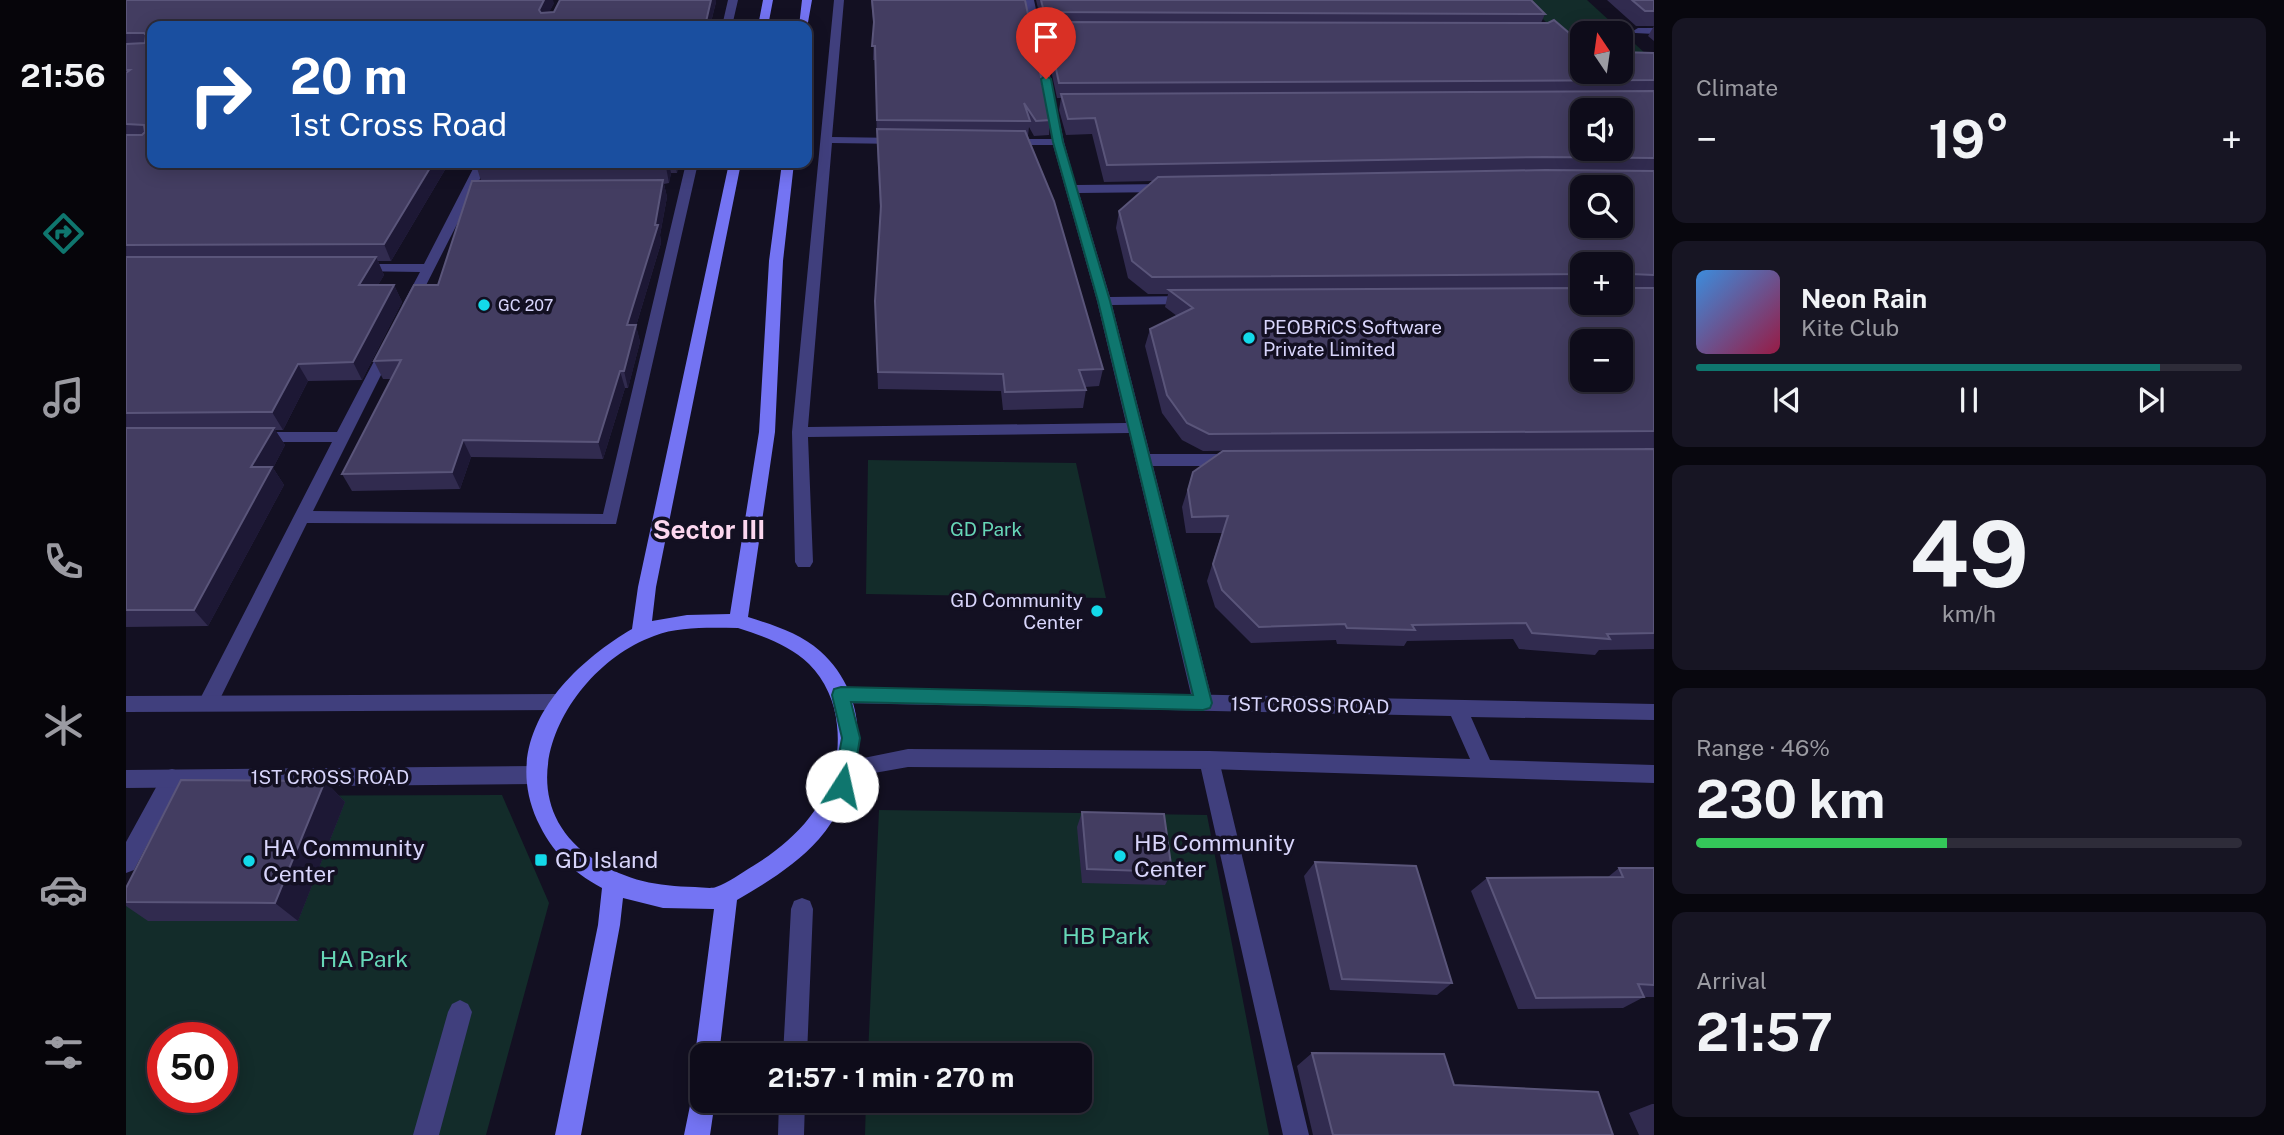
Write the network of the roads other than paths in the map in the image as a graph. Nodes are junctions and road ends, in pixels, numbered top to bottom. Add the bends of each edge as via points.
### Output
1 (733, 0) edge
2 (768, 0) edge
3 (807, 0) edge
4 (839, 0) edge
5 (1029, 0) edge
6 (728, 21) edge
7 (763, 21) edge
8 (805, 21) edge
9 (1638, 31) dead end
10 (1654, 31) edge
11 (827, 140) junction
12 (908, 141) edge
13 (990, 142) edge
14 (1058, 142) junction
15 (481, 168) edge
16 (689, 168) edge
17 (734, 168) edge
18 (787, 168) edge
19 (1181, 187) edge
20 (1070, 189) junction
21 (346, 268) edge
22 (428, 268) junction
23 (1200, 300) edge
24 (1104, 301) junction
25 (1136, 428) junction
26 (800, 432) junction
27 (248, 437) edge
28 (342, 437) junction
29 (1144, 460) junction
30 (1254, 460) edge
31 (302, 517) junction
32 (804, 562) dead end
33 (738, 621) junction
34 (640, 633) junction
35 (841, 695) junction
36 (558, 702) junction
37 (208, 703) junction
38 (1203, 703) junction
39 (126, 704) edge
40 (1457, 708) junction
41 (1654, 712) edge
42 (1209, 760) junction
43 (1484, 768) junction
44 (845, 769) junction
45 (1654, 774) edge
46 (535, 775) junction
47 (126, 779) edge
48 (172, 779) junction
49 (126, 863) edge
50 (613, 884) junction
51 (727, 892) junction
52 (802, 909) dead end
53 (460, 1012) dead end
54 (708, 1043) edge
55 (796, 1043) edge
56 (701, 1113) edge
57 (792, 1113) edge
58 (426, 1135) edge
59 (568, 1135) edge
60 (698, 1135) edge
61 (791, 1135) edge
62 (1296, 1135) edge

1 - 6 street
2 - 7 main road
3 - 8 main road
4 - 11 street
5 - 14 street via 1044,31 1057,104
9 - 10 street
11 - 12 street
11 - 26 street
13 - 14 street
14 - 20 street
15 - 22 street via 475,192
16 - 31 street via 678,190 610,520
17 - 34 main road
18 - 33 main road via 776,261 767,432
19 - 20 street
20 - 24 street
21 - 22 street
22 - 28 street
23 - 24 street
24 - 25 street
25 - 26 street
25 - 29 street
26 - 32 street
27 - 28 street
28 - 31 street
29 - 30 street
29 - 38 street
31 - 37 street
33 - 34 main road via 684,622
33 - 35 main road via 776,633 814,657
34 - 36 main road via 592,664
35 - 38 street, 1ST CROSS ROAD
35 - 44 main road via 851,738
36 - 37 street
36 - 46 main road via 538,748
37 - 39 street
38 - 40 street, 1ST CROSS ROAD
40 - 41 street, 1ST CROSS ROAD
40 - 43 street
42 - 43 street
42 - 44 street via 908,758
42 - 62 street
43 - 45 street
44 - 51 main road via 842,786 814,832 769,869
46 - 48 street, 1ST CROSS ROAD
46 - 50 main road via 542,813 568,855
47 - 48 street, 1ST CROSS ROAD
48 - 49 street
50 - 51 main road via 657,898 718,898
50 - 59 main road
51 - 54 main road
52 - 55 street
53 - 58 street
56 - 60 main road
57 - 61 street

